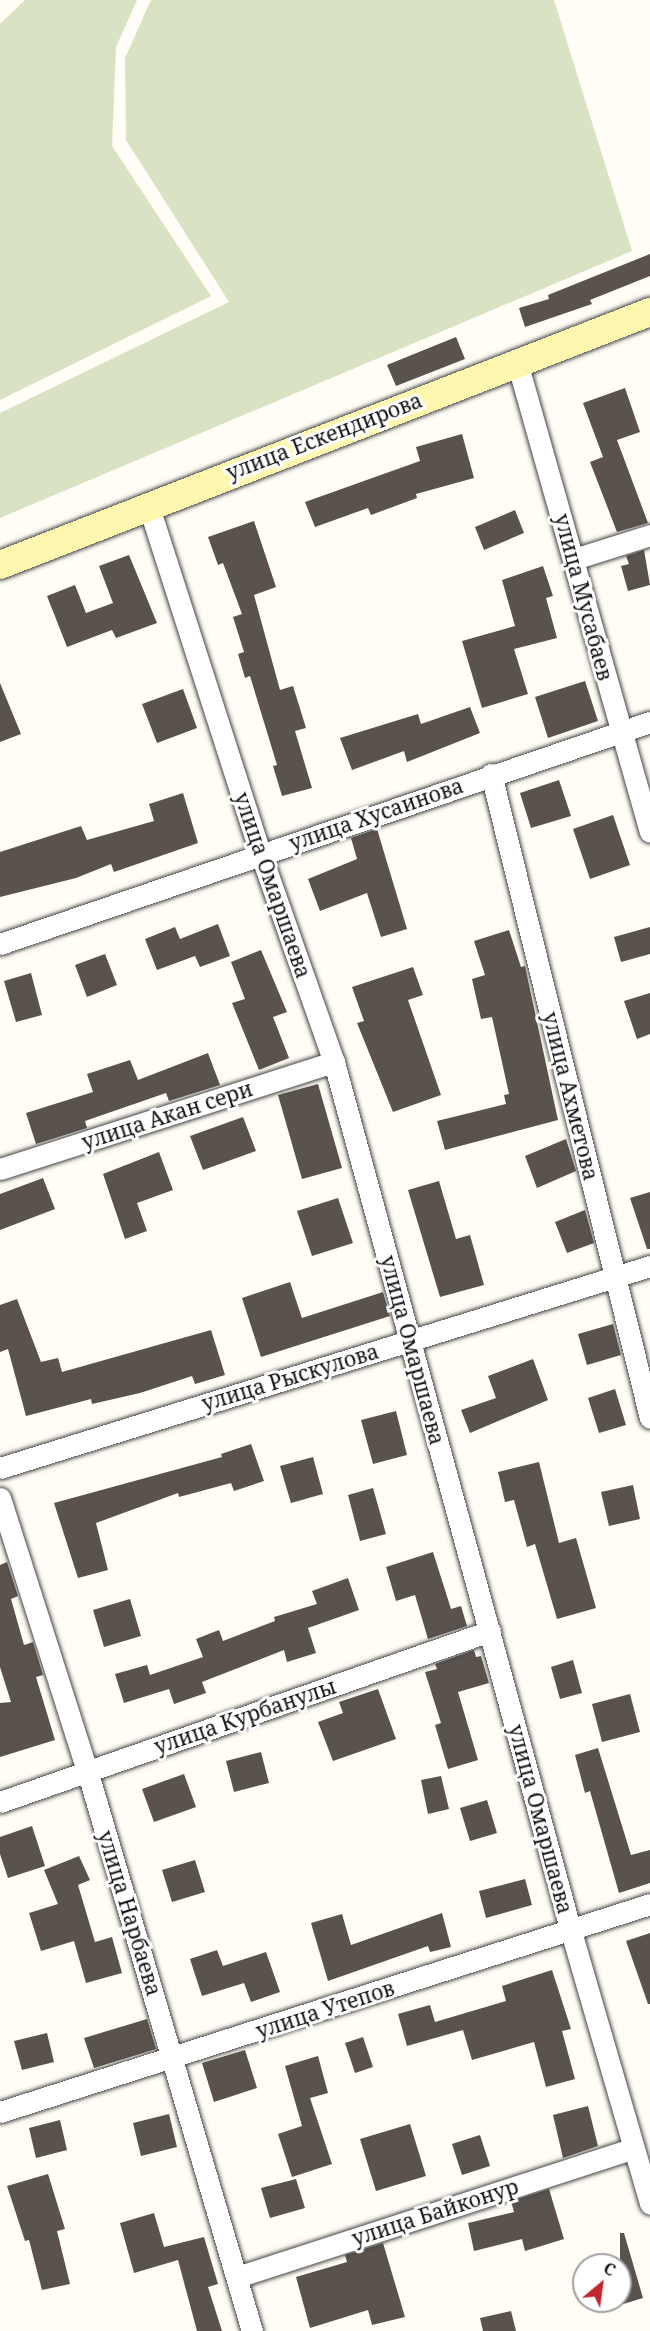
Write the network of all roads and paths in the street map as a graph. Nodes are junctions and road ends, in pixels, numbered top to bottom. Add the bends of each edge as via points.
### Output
1 (650, 312) edge
2 (517, 362) junction
3 (148, 504) junction
4 (650, 536) edge
5 (574, 559) junction
6 (0, 565) edge
7 (650, 722) edge
8 (621, 730) junction
9 (491, 774) junction
10 (650, 832) edge
11 (261, 855) junction
12 (0, 944) edge
13 (334, 1062) junction
14 (0, 1169) edge
15 (650, 1266) edge
16 (615, 1276) junction
17 (410, 1340) junction
18 (650, 1418) edge
19 (0, 1468) edge
20 (0, 1498) edge
21 (490, 1631) junction
22 (87, 1770) junction
23 (0, 1802) edge
24 (650, 1904) edge
25 (570, 1928) junction
26 (174, 2058) junction
27 (0, 2112) edge
28 (634, 2148) junction
29 (650, 2204) edge
30 (237, 2277) junction
31 (252, 2331) edge

1 - 2 street, улица Ескендирова
2 - 3 street, улица Ескендирова
2 - 5 street, улица Мусабаев
3 - 6 street, улица Ескендирова
3 - 11 street, улица Омаршаева
4 - 5 street
5 - 8 street, улица Мусабаев
7 - 8 street, улица Хусаинова
8 - 9 street, улица Хусаинова
8 - 10 street, улица Мусабаев
9 - 11 street, улица Хусаинова
9 - 16 street, улица Ахметова
11 - 12 street, улица Хусаинова
11 - 13 street, улица Омаршаева
13 - 14 street, улица Акан сери
13 - 17 street, улица Омаршаева
15 - 16 street, улица Рыскулова
16 - 17 street, улица Рыскулова
16 - 18 street, улица Ахметова
17 - 19 street, улица Рыскулова
17 - 21 street, улица Омаршаева
20 - 22 street, улица Нарбаева
21 - 22 street, улица Курбанулы
21 - 25 street, улица Омаршаева
22 - 23 street, улица Курбанулы
22 - 26 street, улица Нарбаева
24 - 25 street, улица Утепов
25 - 26 street, улица Утепов
25 - 28 street, улица Омаршаева
26 - 27 street, улица Утепов
26 - 30 street, улица Нарбаева
28 - 29 street, улица Омаршаева
28 - 30 street, улица Байконур
30 - 31 street, улица Нарбаева

